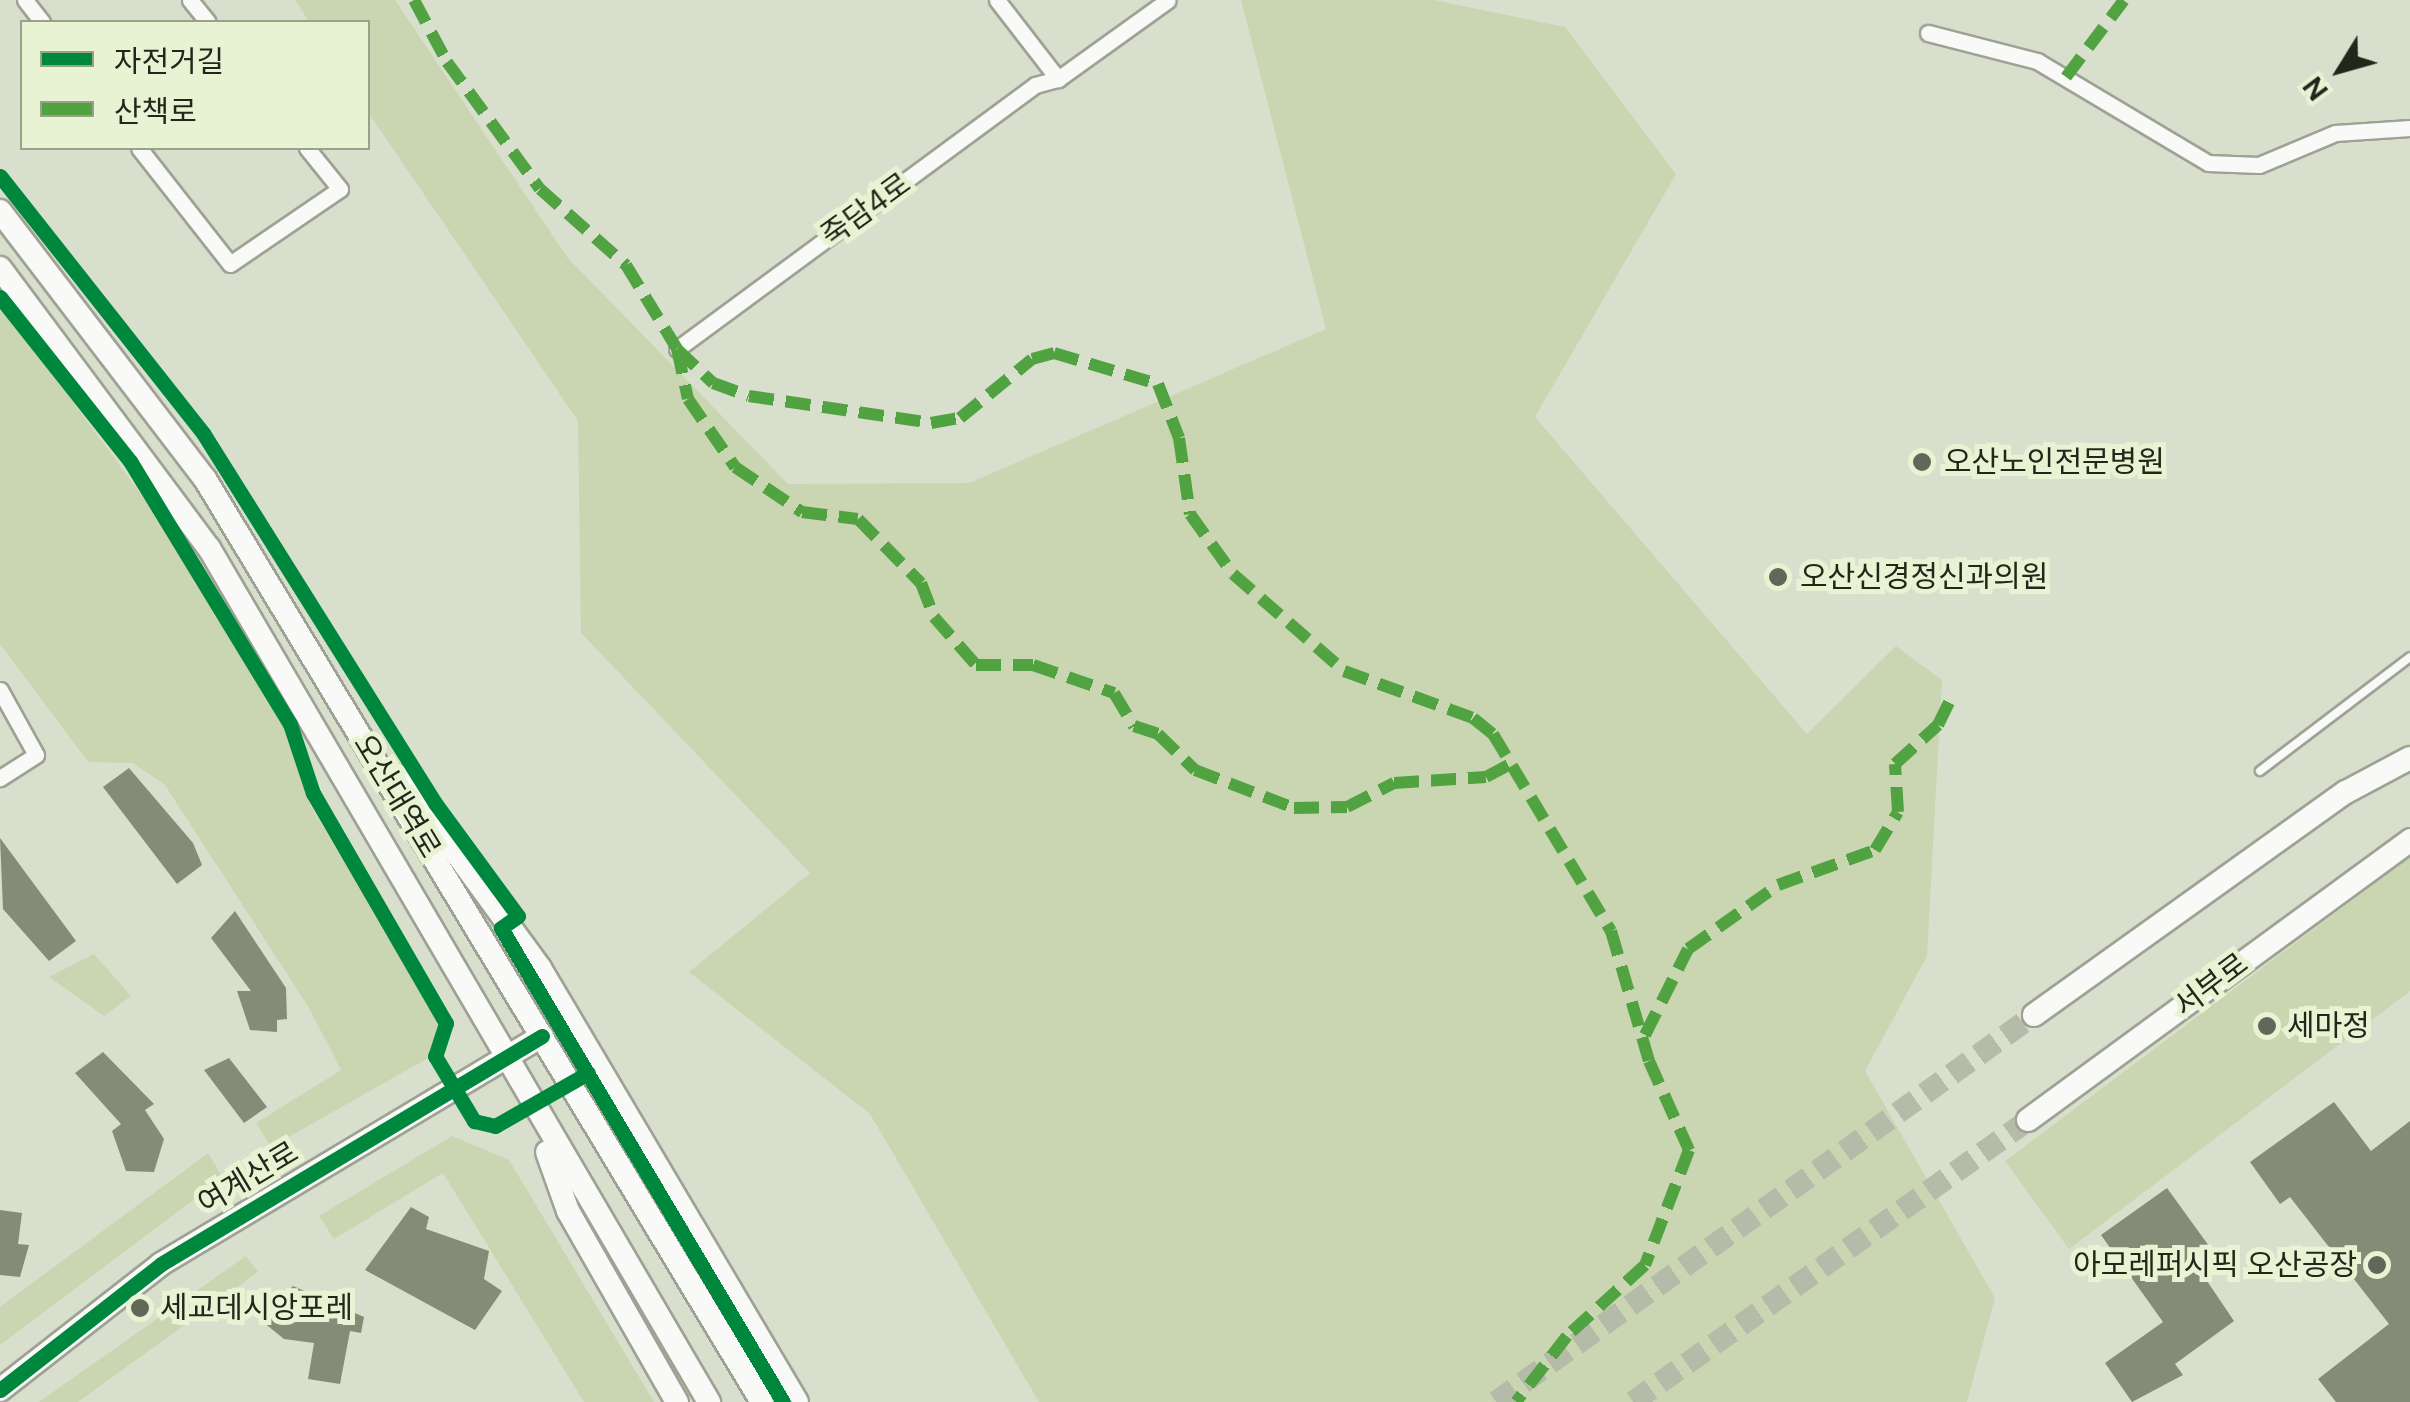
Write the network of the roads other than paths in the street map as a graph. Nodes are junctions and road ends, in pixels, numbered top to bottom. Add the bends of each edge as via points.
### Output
1 (25, 0) edge
2 (190, 0) edge
3 (998, 0) edge
4 (1168, 0) edge
5 (40, 20) edge
6 (206, 20) edge
7 (1928, 34) dead end
8 (1058, 79) junction
9 (2410, 128) edge
10 (142, 150) edge
11 (309, 150) edge
12 (0, 210) edge
13 (0, 268) edge
14 (677, 349) dead end
15 (2410, 657) edge
16 (329, 682) junction
17 (0, 690) edge
18 (2410, 758) edge
19 (2260, 771) dead end
20 (0, 778) edge
21 (2401, 844) edge
22 (2034, 1015) tunnel mouth
23 (542, 1036) junction
24 (504, 1058) junction
25 (531, 1106) junction
26 (2028, 1120) tunnel mouth
27 (0, 1390) edge
28 (677, 1402) edge
29 (709, 1402) edge
30 (762, 1402) edge
31 (796, 1402) edge

1 - 5 street
2 - 6 street
3 - 8 street
4 - 8 street, 죽담4로
7 - 9 street via 2036,61 2208,163 2259,165 2335,133
8 - 14 street, 죽담4로 via 1036,85
10 - 11 street via 230,264 340,189
12 - 16 main road, 오산대역로 via 176,435
13 - 24 main road, 오산대역로 via 210,548
15 - 19 lane
16 - 23 main road, 오산대역로
16 - 31 main road via 540,968
17 - 20 street via 36,754
18 - 22 main road via 2346,792
21 - 26 main road, 서부로
23 - 24 main road, 여계산로
23 - 30 main road, 오산대역로
24 - 25 main road, 오산대역로
24 - 27 main road, 여계산로 via 160,1264
25 - 28 main road via 568,1211
25 - 29 main road, 오산대역로

